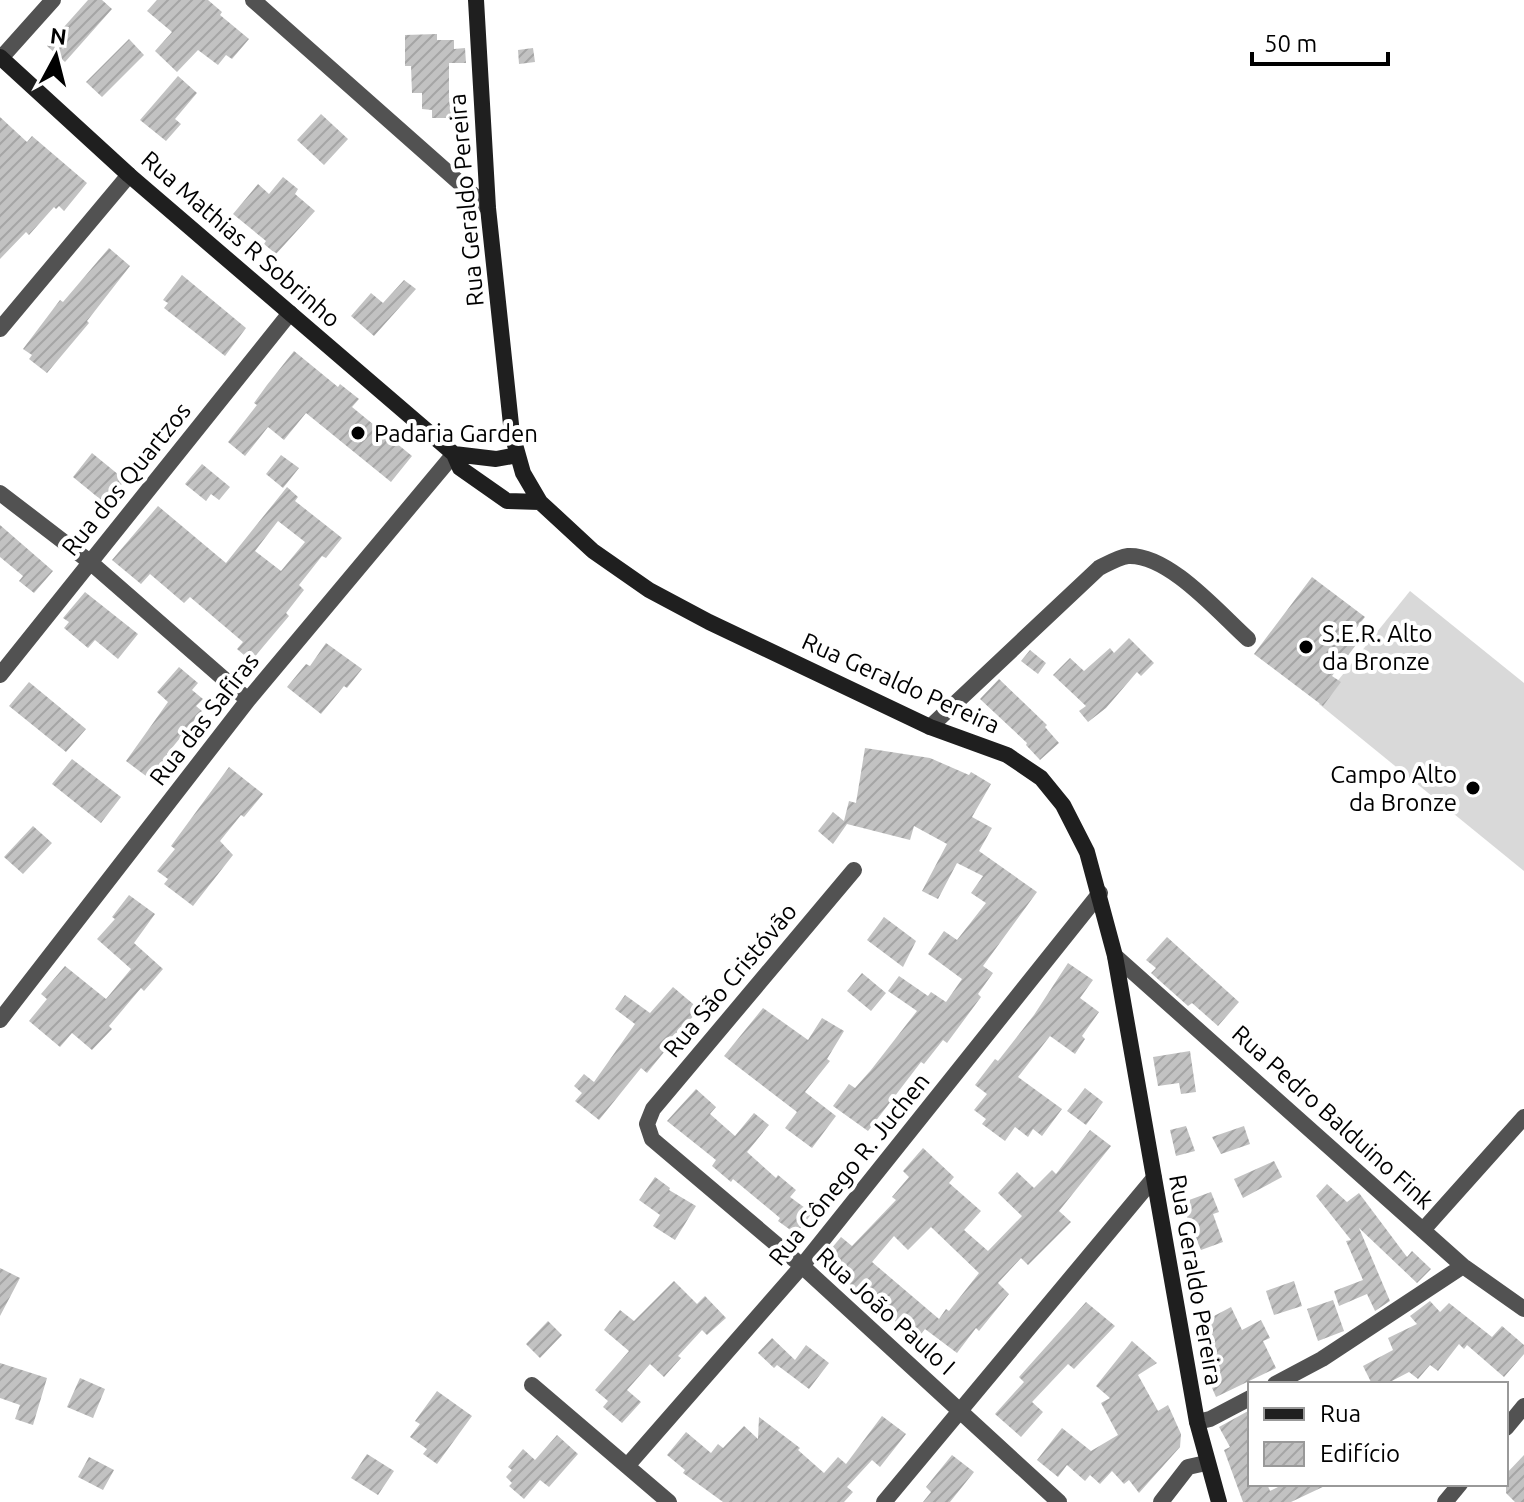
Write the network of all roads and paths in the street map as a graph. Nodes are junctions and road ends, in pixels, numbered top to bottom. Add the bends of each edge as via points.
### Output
1 (53, 0) edge
2 (253, 0) edge
3 (476, 0) edge
4 (1, 58) edge
5 (129, 175) junction
6 (488, 208) junction
7 (290, 313) junction
8 (0, 329) edge
9 (454, 454) junction
10 (518, 455) junction
11 (0, 493) edge
12 (540, 502) junction
13 (90, 562) junction
14 (1248, 639) dead end
15 (0, 675) edge
16 (248, 700) junction
17 (930, 727) junction
18 (854, 870) dead end
19 (1100, 893) junction
20 (1115, 956) junction
21 (1, 1018) edge
22 (1524, 1117) edge
23 (647, 1124) joint
24 (1154, 1178) junction
25 (1423, 1230) junction
26 (802, 1266) junction
27 (1463, 1266) junction
28 (1524, 1309) edge
29 (1279, 1382) edge
30 (532, 1385) dead end
31 (1248, 1399) edge
32 (1524, 1406) edge
33 (960, 1411) junction
34 (1197, 1422) junction
35 (1508, 1426) edge
36 (1206, 1463) junction
37 (627, 1466) junction
38 (1458, 1486) edge
39 (669, 1502) edge
40 (884, 1502) edge
41 (1059, 1502) edge
42 (1161, 1502) edge
43 (1219, 1502) edge
44 (1445, 1502) edge

1 - 4 street
2 - 6 street
3 - 6 main road, Rua Geraldo Pereira
4 - 5 main road, Rua Mathias R Sobrinho
5 - 7 main road, Rua Mathias R Sobrinho
5 - 8 street
6 - 10 main road, Rua Geraldo Pereira
7 - 9 main road, Rua Mathias R Sobrinho
7 - 13 street, Rua dos Quartzos
9 - 10 main road via 496,459
9 - 12 main road, Rua Mathias R Sobrinho via 460,468 507,501
9 - 16 street, Rua das Safiras
10 - 12 main road, Rua Geraldo Pereira
11 - 13 street
12 - 17 main road, Rua Geraldo Pereira via 593,551 649,590
13 - 15 street, Rua dos Quartzos
13 - 16 street
14 - 17 street via 1179,577 1154,560 1126,556 1099,568
16 - 21 street, Rua das Safiras
17 - 19 main road, Rua Geraldo Pereira via 1007,755 1041,778 1063,805
18 - 23 street, Rua São Cristóvão via 653,1109
19 - 20 main road, Rua Geraldo Pereira
19 - 26 street, Rua Cônego R. Juchen
20 - 24 main road, Rua Geraldo Pereira
20 - 25 street, Rua Pedro Balduino Fink
22 - 25 street
23 - 26 street, Rua João Paulo I via 652,1139
24 - 33 street
24 - 34 main road, Rua Geraldo Pereira
25 - 27 street, Rua Pedro Balduino Fink
26 - 33 street, Rua João Paulo I
26 - 37 street, Rua Cônego R. Juchen
27 - 28 street, Rua Pedro Balduino Fink
27 - 29 street
30 - 37 street
31 - 34 street
32 - 35 street
33 - 40 street
33 - 41 street, Rua João Paulo I
34 - 36 main road, Rua Geraldo Pereira
36 - 42 street via 1188,1467
36 - 43 main road, Rua Geraldo Pereira
37 - 39 street
38 - 44 street

